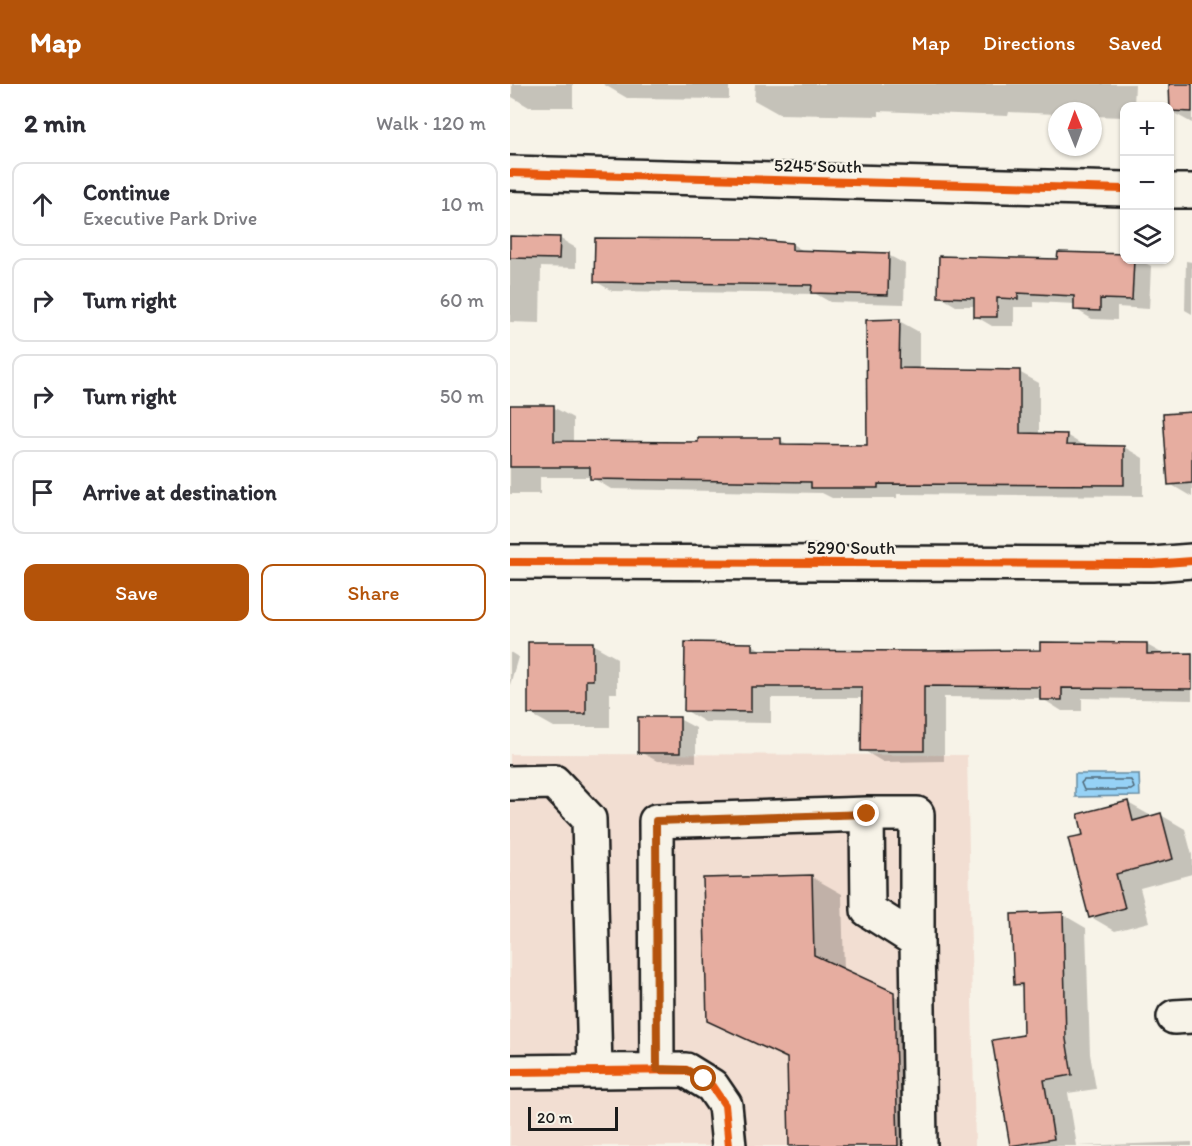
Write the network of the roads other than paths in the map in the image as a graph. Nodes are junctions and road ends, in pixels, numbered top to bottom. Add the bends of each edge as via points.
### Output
1 (510, 174) edge
2 (1120, 189) edge
3 (1174, 191) edge
4 (1192, 191) edge
5 (1192, 561) edge
6 (510, 562) edge
7 (510, 783) edge
8 (867, 814) junction
9 (917, 941) junction
10 (657, 1069) junction
11 (595, 1070) junction
12 (510, 1072) edge
13 (729, 1146) edge
14 (920, 1146) edge

1 - 2 street, 5245 South
3 - 4 street
5 - 6 street, 5290 South
7 - 11 street via 554,782 589,819
8 - 9 street via 868,910
8 - 9 street via 917,814
8 - 10 street via 656,821
9 - 14 street
10 - 11 street
10 - 13 street via 686,1070 712,1086 728,1114
11 - 12 street

